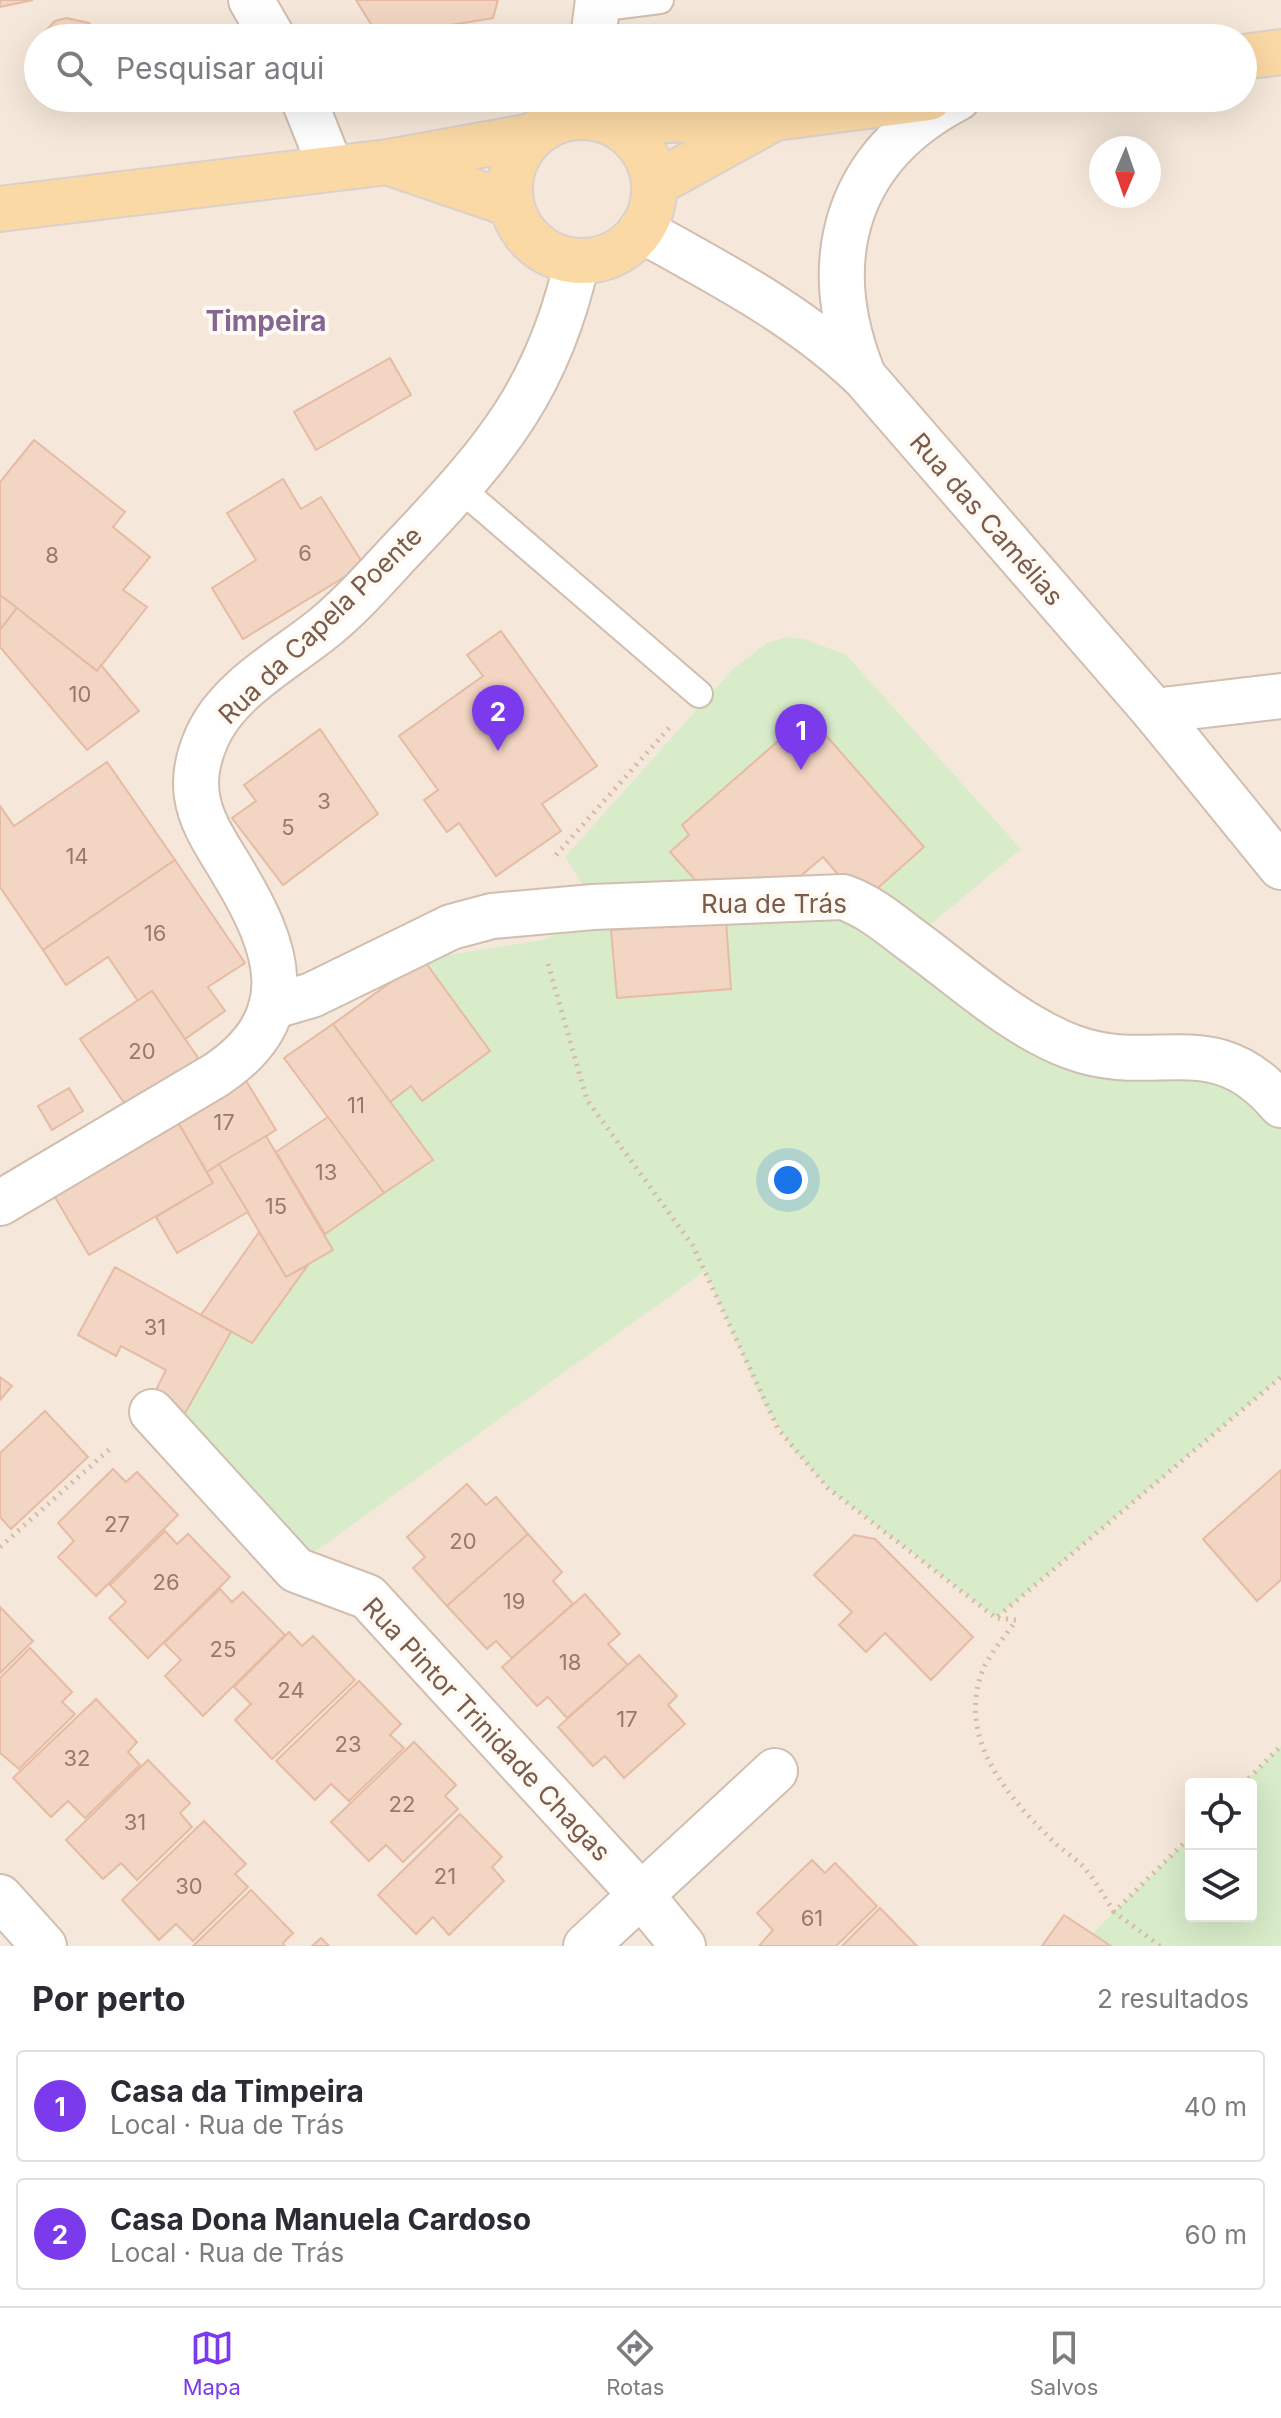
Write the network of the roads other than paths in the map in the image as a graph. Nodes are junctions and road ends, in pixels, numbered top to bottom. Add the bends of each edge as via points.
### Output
1 (251, 0) edge
2 (660, 0) edge
3 (596, 15) edge
4 (265, 24) edge
5 (1281, 52) edge
6 (1257, 55) edge
7 (309, 112) edge
8 (591, 112) edge
9 (821, 112) edge
10 (931, 112) edge
11 (775, 118) junction
12 (531, 136) junction
13 (388, 162) junction
14 (331, 168) junction
15 (655, 184) junction
16 (510, 204) junction
17 (0, 209) edge
18 (641, 230) junction
19 (577, 261) junction
20 (865, 378) junction
21 (460, 488) junction
22 (699, 694) road end
23 (1281, 696) edge
24 (1154, 711) junction
25 (1281, 867) edge
26 (271, 1007) junction
27 (1281, 1105) edge
28 (0, 1203) edge
29 (152, 1412) road end
30 (775, 1771) dead end
31 (642, 1896) junction
32 (0, 1897) edge
33 (44, 1946) edge
34 (586, 1946) edge
35 (683, 1946) edge

1 - 4 street
2 - 3 lane
5 - 6 main road
7 - 14 street
8 - 11 main road
8 - 12 main road via 554,121
8 - 15 main road via 633,136 649,160
9 - 11 main road
10 - 20 street via 889,148 862,189 845,235 840,283 847,332
11 - 15 main road
12 - 13 main road
12 - 16 main road via 515,158
13 - 14 main road
13 - 16 main road
14 - 17 main road
15 - 18 main road via 652,208
16 - 19 main road via 534,244
18 - 19 main road via 602,258
18 - 20 street, Rua das Camélias via 827,341
19 - 21 street, Rua da Capela Poente via 565,315 542,369 506,432
20 - 24 street, Rua das Camélias
21 - 22 lane
21 - 26 street, Rua da Capela Poente via 342,611 237,698 207,737 198,765 197,797 211,835 267,936 276,983
23 - 24 street
24 - 25 street, Rua das Camélias
26 - 27 street, Rua de Trás via 333,986 451,927 518,913 843,897 864,905 1024,1022 1060,1042 1111,1056 1222,1061 1252,1075
26 - 28 street, Rua da Capela Poente via 259,1035 233,1063
29 - 31 street, Rua Pintor Trinidade Chagas via 296,1570 368,1597
30 - 31 street
31 - 34 street
31 - 35 street, Rua Pintor Trinidade Chagas
32 - 33 street

